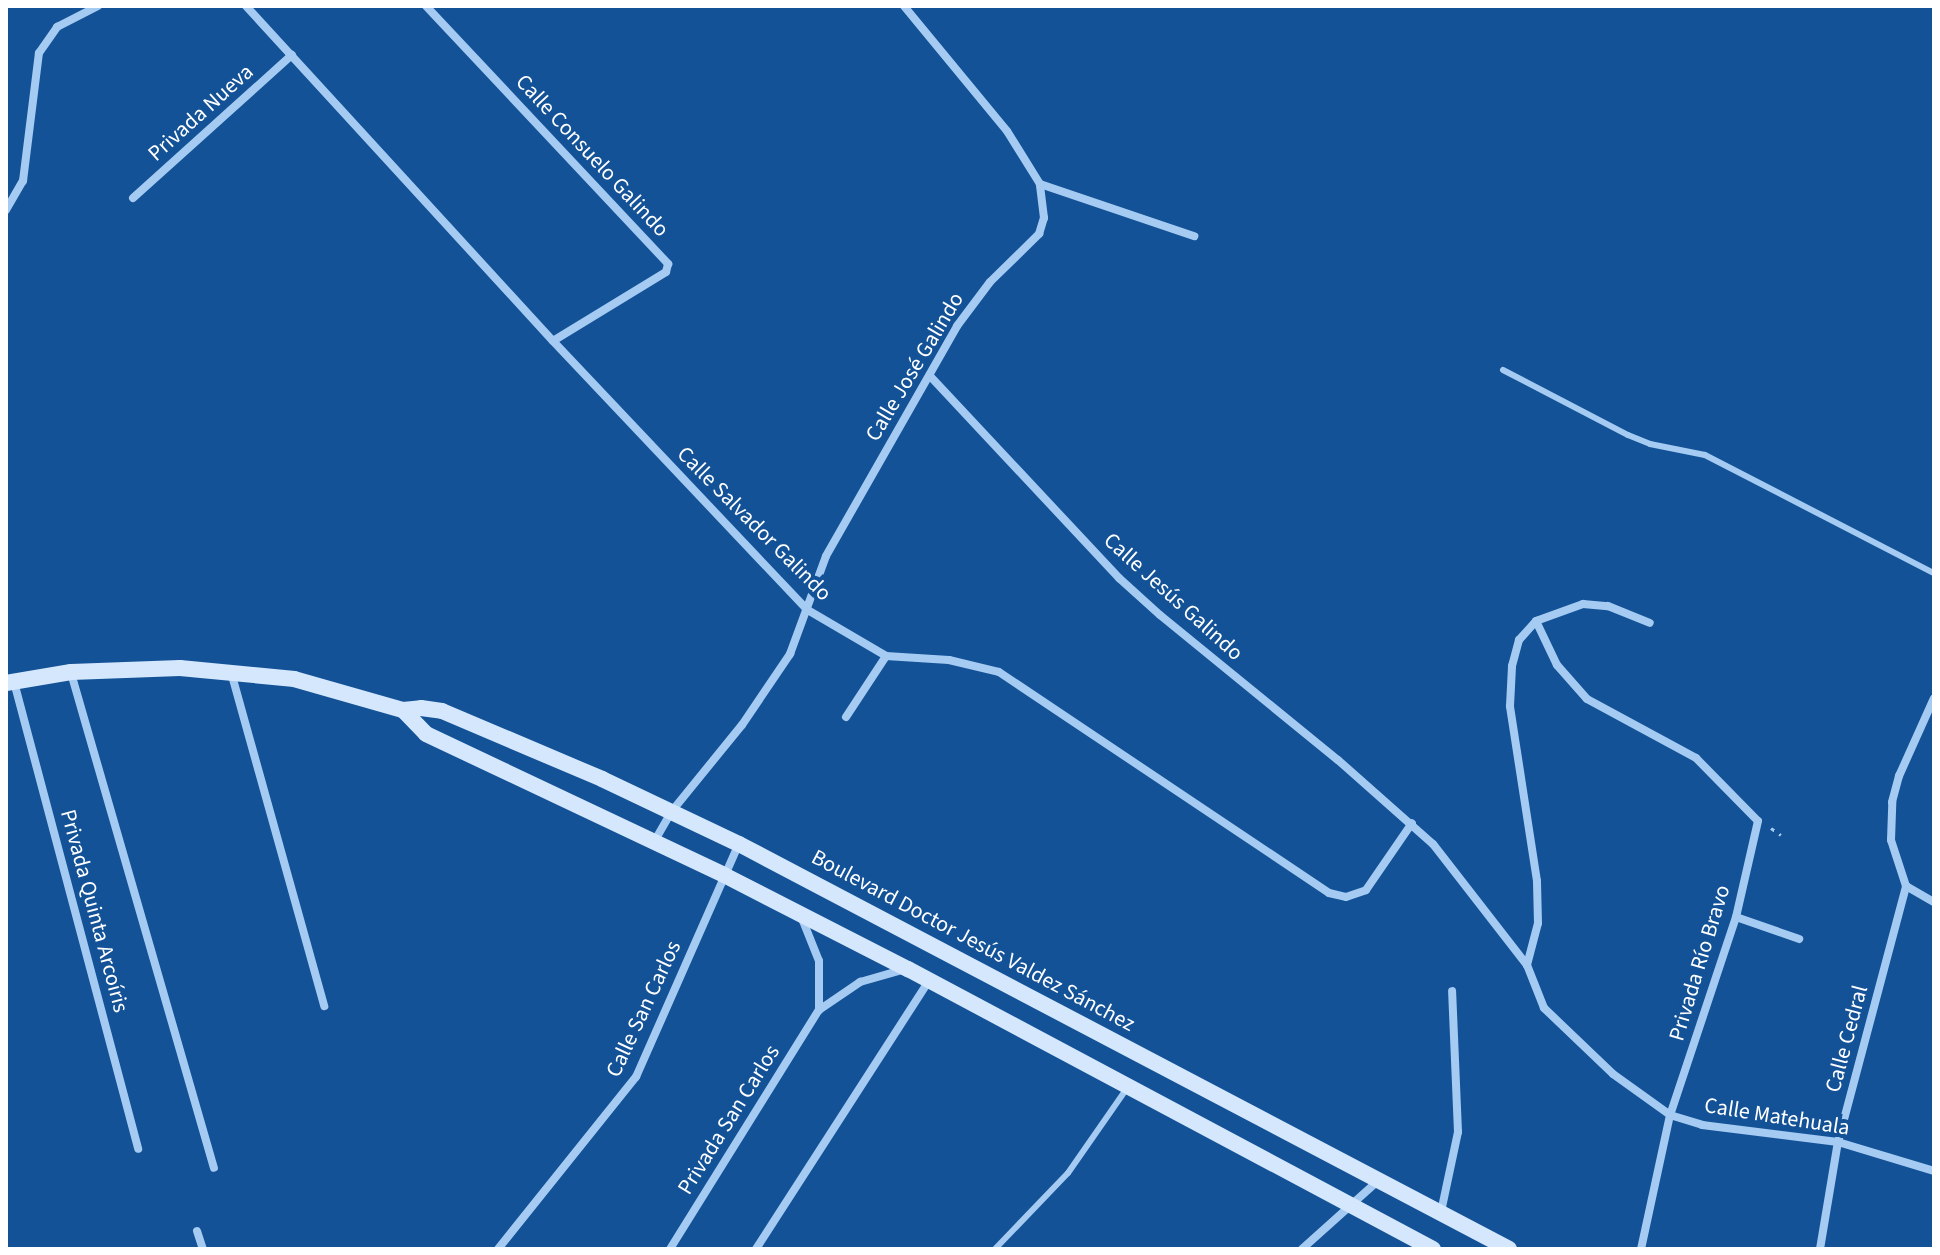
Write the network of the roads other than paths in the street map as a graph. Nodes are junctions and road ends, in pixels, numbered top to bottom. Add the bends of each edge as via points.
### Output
1 (98, 6) edge
2 (246, 6) edge
3 (426, 6) edge
4 (904, 6) edge
5 (292, 55) junction
6 (1040, 184) junction
7 (133, 198) dead end
8 (6, 210) edge
9 (1194, 236) dead end
10 (553, 341) junction
11 (1503, 370) dead end
12 (930, 376) junction
13 (1934, 573) edge
14 (806, 609) junction
15 (1536, 621) junction
16 (1650, 623) dead end
17 (886, 656) junction
18 (71, 672) junction
19 (231, 672) junction
20 (10, 682) edge
21 (1934, 698) edge
22 (403, 710) junction
23 (846, 717) dead end
24 (672, 811) junction
25 (1412, 823) junction
26 (654, 842) junction
27 (739, 844) junction
28 (724, 875) junction
29 (1906, 886) junction
30 (1934, 902) edge
31 (801, 915) junction
32 (1736, 917) junction
33 (1799, 939) dead end
34 (1527, 965) junction
35 (908, 969) junction
36 (929, 981) junction
37 (1452, 991) dead end
38 (324, 1006) dead end
39 (819, 1010) junction
40 (1127, 1088) junction
41 (1670, 1115) junction
42 (1838, 1142) junction
43 (138, 1149) dead end
44 (214, 1168) dead end
45 (1934, 1171) edge
46 (1380, 1179) junction
47 (1352, 1205) junction
48 (1441, 1212) junction
49 (197, 1231) dead end
50 (203, 1249) edge
51 (498, 1249) edge
52 (670, 1249) edge
53 (756, 1249) edge
54 (995, 1249) edge
55 (1302, 1249) edge
56 (1433, 1249) edge
57 (1509, 1249) edge
58 (1641, 1249) edge
59 (1820, 1249) edge

1 - 8 street via 57,27 39,53 23,181
2 - 5 street, Calle Salvador Galindo
3 - 10 street, Calle Consuelo Galindo via 668,264 666,272
4 - 6 street via 981,97
5 - 7 street, Privada Nueva
5 - 10 street, Calle Salvador Galindo
6 - 9 street
6 - 12 street, Calle José Galindo via 1045,209 1039,234 970,305
10 - 14 street, Calle Salvador Galindo
11 - 13 lane via 1628,435 1705,455
12 - 14 street, Calle José Galindo via 826,556
12 - 25 street, Calle Jesús Galindo via 1149,606
14 - 17 street, Calle Salvador Galindo
14 - 24 street, Calle José Galindo via 790,654 742,725
15 - 16 street via 1583,604 1608,606
15 - 32 street, Privada Río Bravo via 1557,665 1587,699 1696,758 1758,821
15 - 34 street via 1519,640 1510,706 1537,881 1538,923
17 - 23 street
17 - 25 street, Calle Salvador Galindo via 949,660 999,672 1329,893 1346,897 1366,890
18 - 19 main road, Boulevard Doctor Jesús Valdez Sánchez
18 - 20 main road, Boulevard Doctor Jesús Valdez Sánchez
18 - 44 street
19 - 22 main road, Boulevard Doctor Jesús Valdez Sánchez via 294,679
19 - 38 street
20 - 43 street, Privada Quinta Arcoíris
21 - 29 street via 1899,776 1890,811 1894,852
22 - 24 main road, Boulevard Doctor Jesús Valdez Sánchez via 442,711
22 - 26 main road, Boulevard Doctor Jesús Valdez Sánchez via 426,734
24 - 26 street, Calle José Galindo
24 - 27 main road, Boulevard Doctor Jesús Valdez Sánchez
25 - 34 street, Calle Matehuala
26 - 28 main road, Boulevard Doctor Jesús Valdez Sánchez
27 - 28 street, Calle San Carlos
27 - 46 main road, Boulevard Doctor Jesús Valdez Sánchez
28 - 31 main road, Boulevard Doctor Jesús Valdez Sánchez
28 - 51 street, Calle San Carlos via 636,1077
29 - 30 street
29 - 42 street, Calle Cedral
31 - 35 main road, Boulevard Doctor Jesús Valdez Sánchez
31 - 39 street via 819,961
32 - 33 street
32 - 41 street, Privada Río Bravo
34 - 41 street, Calle Matehuala via 1553,1020 1613,1074
35 - 36 main road, Boulevard Doctor Jesús Valdez Sánchez
35 - 39 street, Privada San Carlos via 860,982
36 - 40 main road, Boulevard Doctor Jesús Valdez Sánchez
36 - 53 street
37 - 48 street via 1458,1132
39 - 52 street, Privada San Carlos
40 - 47 main road, Boulevard Doctor Jesús Valdez Sánchez
40 - 54 lane via 1068,1173
41 - 42 street, Calle Matehuala via 1740,1132
41 - 58 street, Privada Río Bravo
42 - 45 street, Calle Matehuala
42 - 59 street, Calle Cedral
46 - 47 street
46 - 48 main road, Boulevard Doctor Jesús Valdez Sánchez
47 - 55 street
47 - 56 main road, Boulevard Doctor Jesús Valdez Sánchez
48 - 57 main road, Boulevard Doctor Jesús Valdez Sánchez
49 - 50 street

